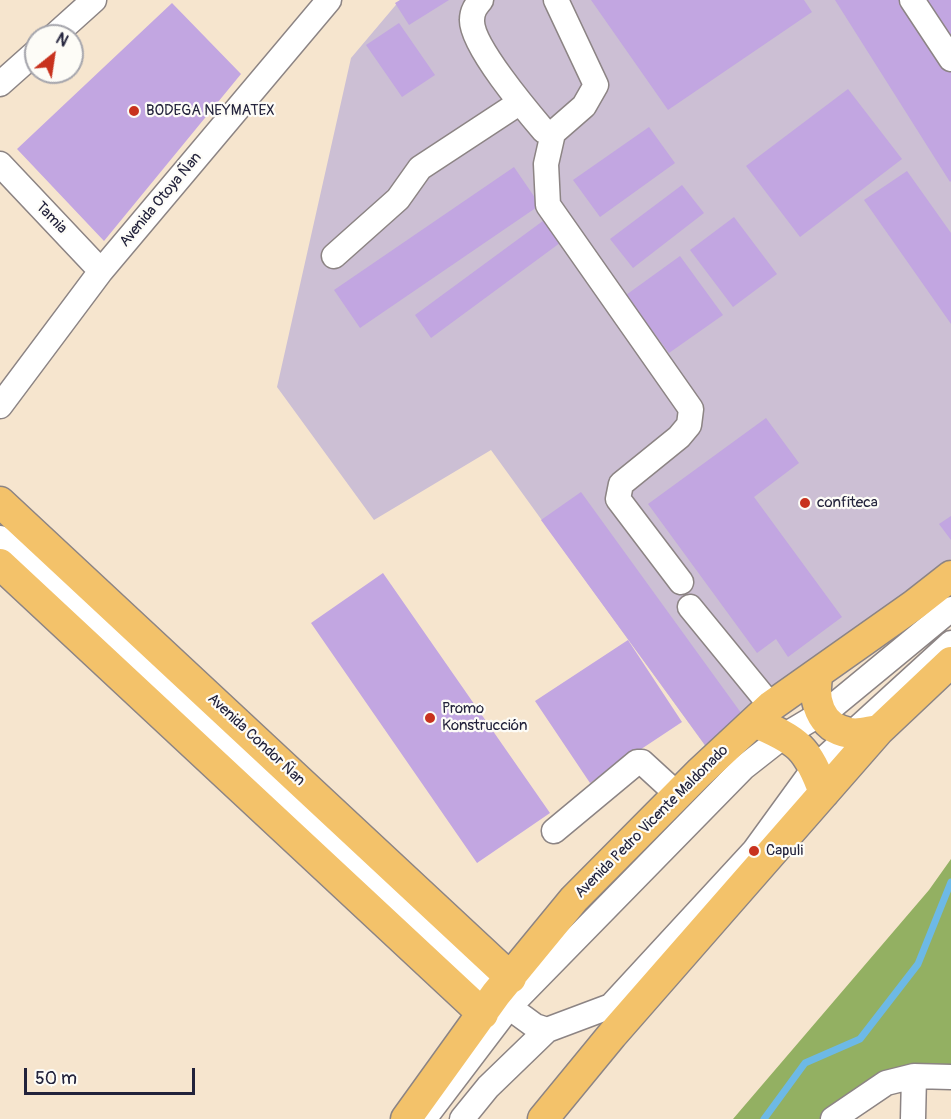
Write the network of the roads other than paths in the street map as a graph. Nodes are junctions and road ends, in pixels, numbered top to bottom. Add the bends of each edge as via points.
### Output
1 (94, 0) edge
2 (329, 0) edge
3 (481, 0) edge
4 (556, 0) edge
5 (912, 0) edge
6 (67, 24) edge
7 (951, 59) edge
8 (24, 63) edge
9 (0, 84) edge
10 (519, 103) junction
11 (553, 133) junction
12 (0, 164) edge
13 (334, 256) dead end
14 (101, 271) junction
15 (0, 406) edge
16 (0, 502) edge
17 (0, 538) edge
18 (0, 564) edge
19 (951, 576) edge
20 (681, 582) dead end
21 (690, 607) dead end
22 (951, 609) edge
23 (951, 643) edge
24 (951, 662) edge
25 (818, 673) junction
26 (762, 714) junction
27 (822, 714) junction
28 (865, 732) junction
29 (785, 735) junction
30 (820, 780) junction
31 (678, 795) junction
32 (555, 831) dead end
33 (500, 998) junction
34 (547, 1030) junction
35 (914, 1076) junction
36 (951, 1077) edge
37 (406, 1119) edge
38 (424, 1119) edge
39 (462, 1119) edge
40 (543, 1119) edge
41 (833, 1119) edge
42 (913, 1119) edge

1 - 6 street
2 - 14 street, Avenida Otoya Ñan
3 - 10 street via 474,7 471,20 476,37
4 - 11 street via 596,86 584,106
5 - 7 street
8 - 9 street
10 - 11 street via 544,131
10 - 13 street via 420,168 398,199
11 - 20 street via 546,164 548,205 690,409 689,425 621,484 618,499
12 - 14 street, Tamia
14 - 15 street, Avenida Otoya Ñan
16 - 33 main road, Avenida Condor Ñan
17 - 33 street
18 - 33 main road
19 - 25 main road, Avenida Pedro Vicente Maldonado
21 - 26 street
22 - 27 street
23 - 28 street
24 - 28 main road
25 - 26 main road, Avenida Pedro Vicente Maldonado
25 - 27 main road via 816,701
26 - 29 main road
26 - 31 main road, Avenida Pedro Vicente Maldonado
27 - 28 main road via 840,730
27 - 29 street
28 - 30 main road
29 - 30 main road via 802,749
29 - 33 street via 743,768
30 - 34 street via 611,1006
30 - 40 main road
31 - 32 street via 637,762
31 - 33 main road, Avenida Pedro Vicente Maldonado via 574,899
33 - 34 street via 535,1026
33 - 37 main road, Avenida Pedro Vicente Maldonado
33 - 38 street
34 - 39 street via 488,1087
35 - 36 street
35 - 41 street via 886,1083
35 - 42 street

